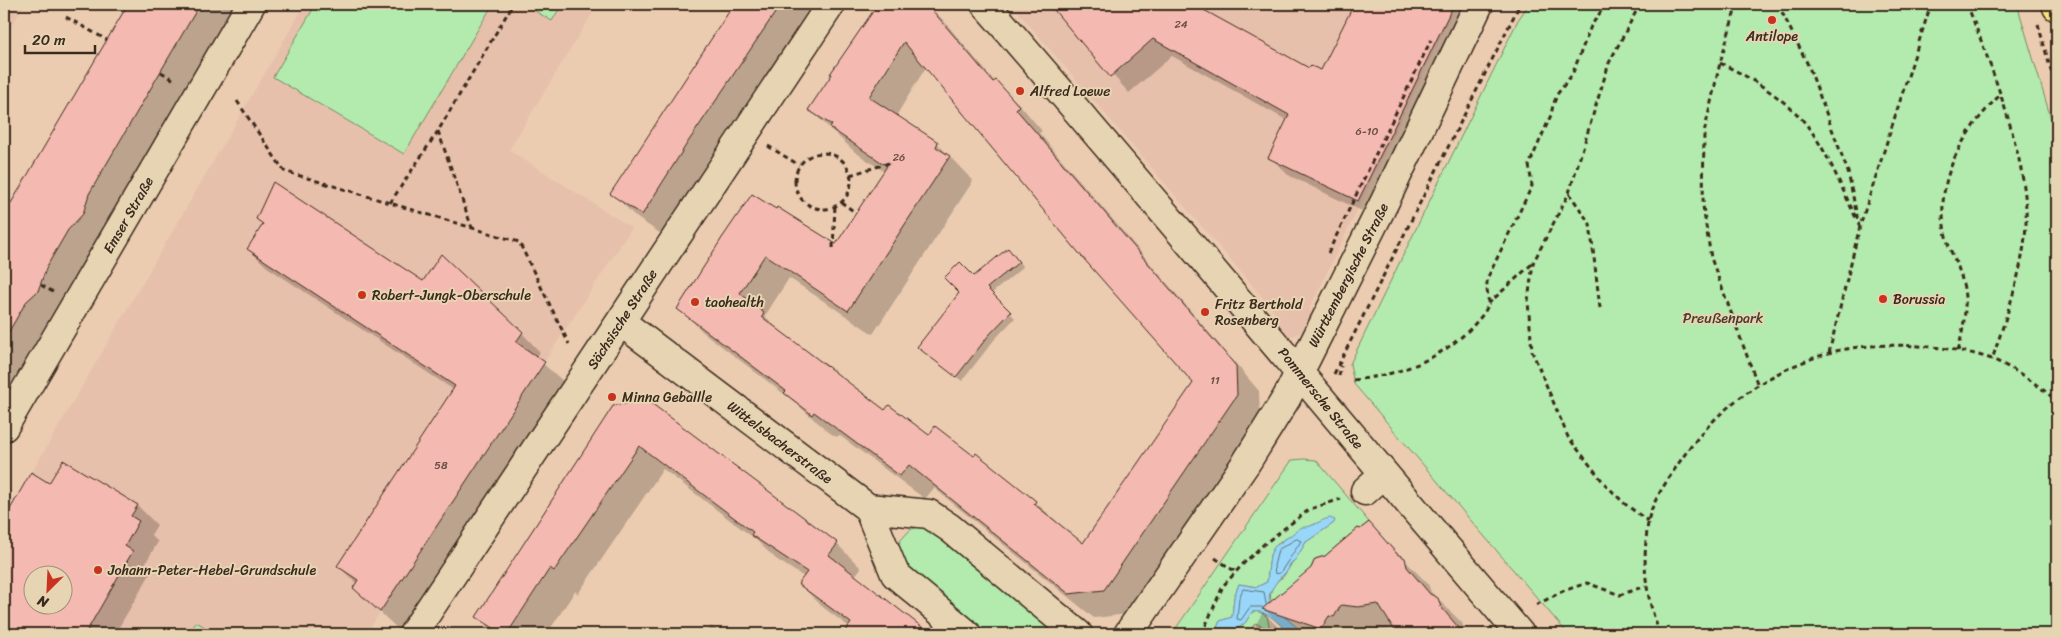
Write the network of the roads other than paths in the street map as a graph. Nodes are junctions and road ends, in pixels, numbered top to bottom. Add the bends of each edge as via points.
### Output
1 (251, 4) edge
2 (831, 4) edge
3 (985, 4) edge
4 (1479, 4) edge
5 (621, 322) junction
6 (1299, 372) junction
7 (4, 427) edge
8 (868, 508) junction
9 (413, 634) edge
10 (967, 634) edge
11 (1078, 634) edge
12 (1128, 634) edge
13 (1520, 634) edge

1 - 7 street, Emser Straße
2 - 5 street, Sächsische Straße
3 - 6 street, Pommersche Straße
4 - 6 street, Württembergische Straße
5 - 8 street, Wittelsbacherstraße
5 - 9 street, Sächsische Straße
6 - 12 street, Württembergische Straße via 1266,433
6 - 13 street, Pommersche Straße via 1374,483
8 - 10 street via 895,574
8 - 11 street via 929,514

